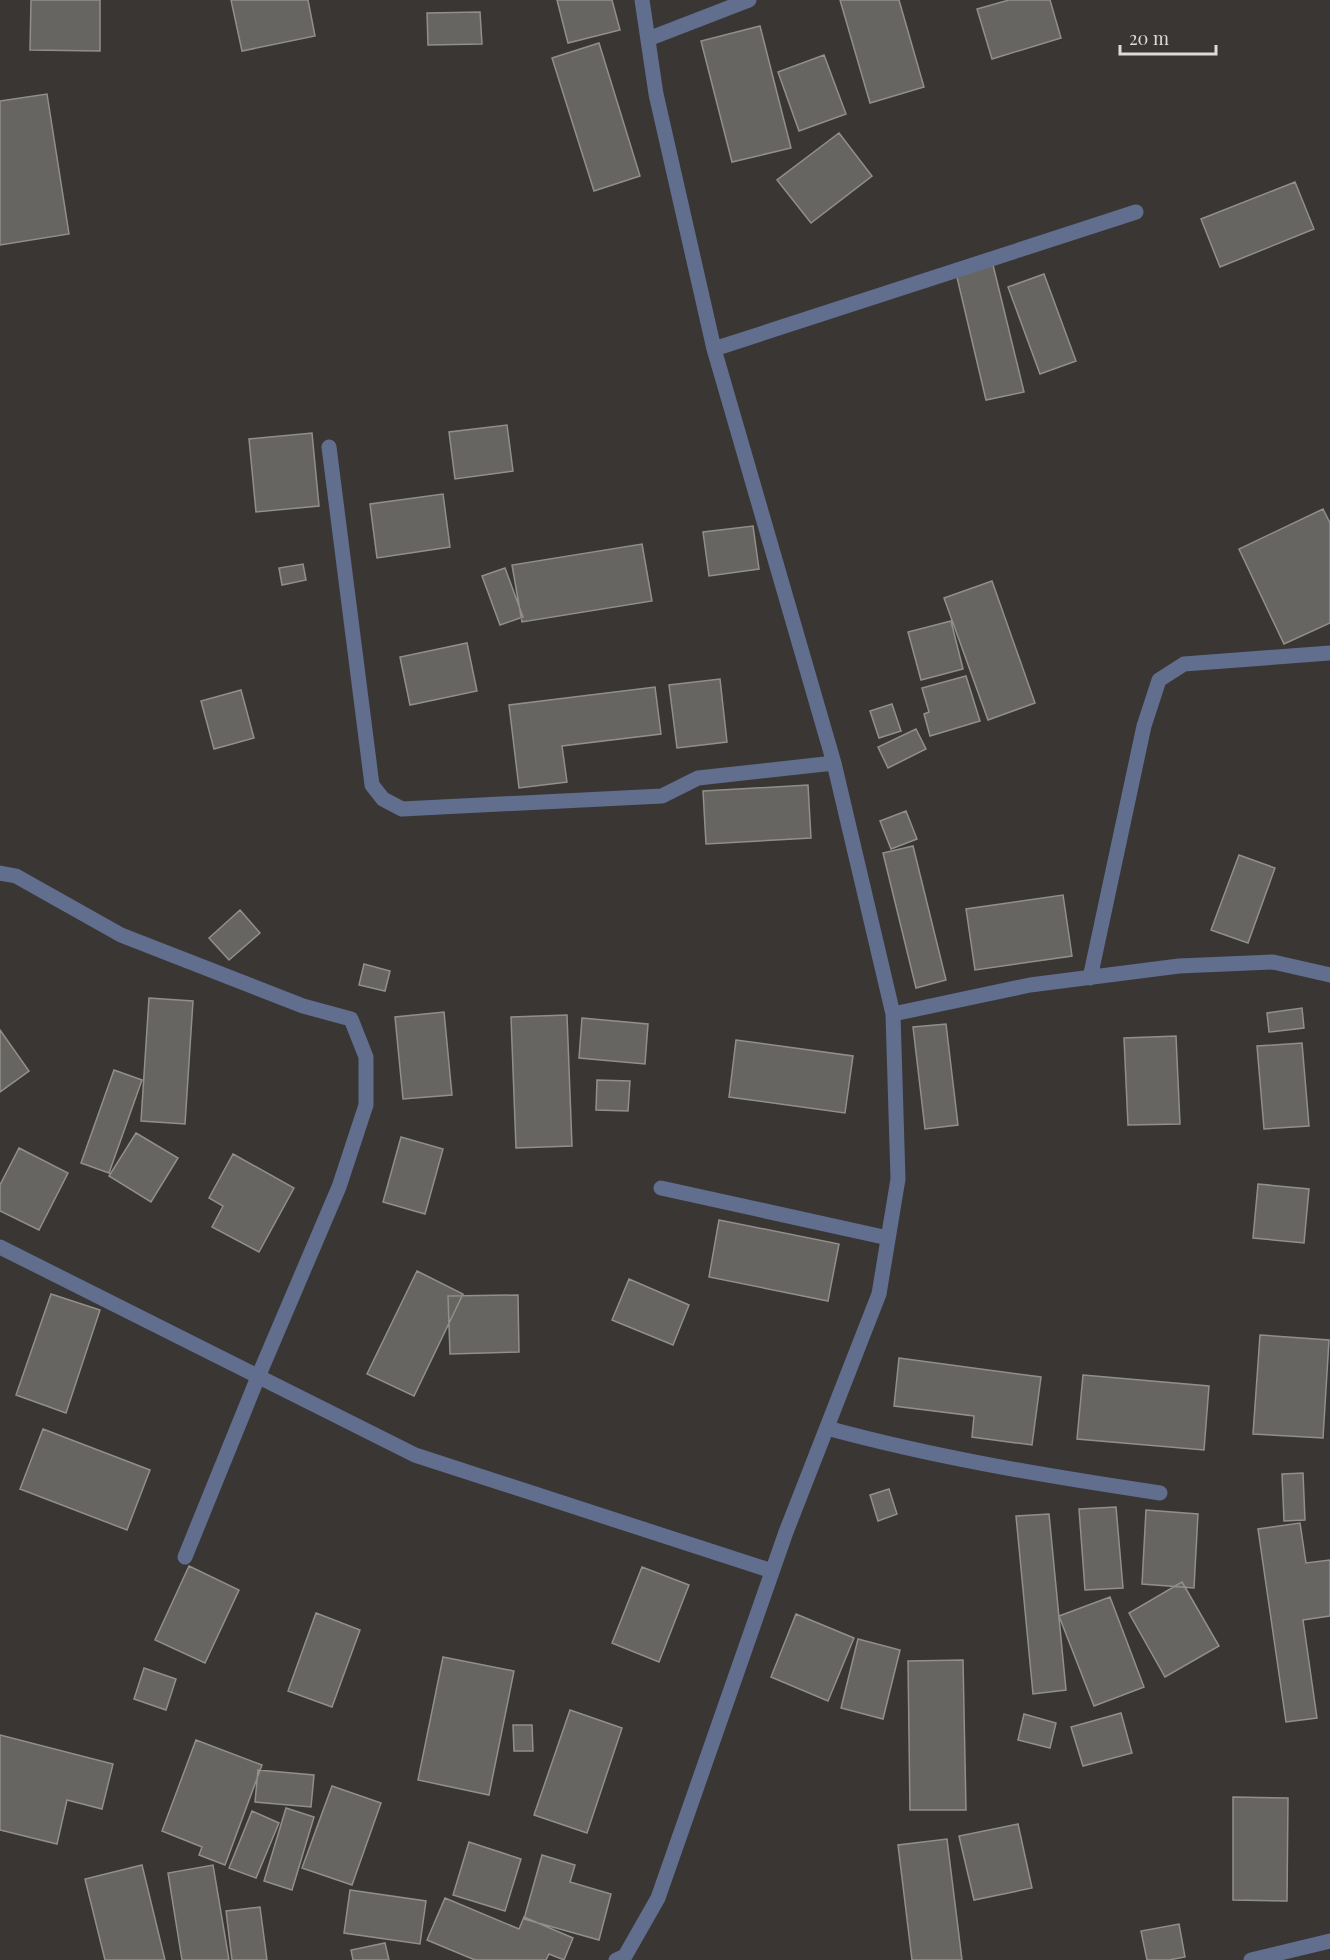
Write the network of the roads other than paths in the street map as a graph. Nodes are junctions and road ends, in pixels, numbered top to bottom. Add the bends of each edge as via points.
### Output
1 (642, 0) edge
2 (749, 0) edge
3 (648, 39) junction
4 (1136, 212) dead end
5 (714, 349) junction
6 (329, 447) dead end
7 (1330, 653) edge
8 (834, 763) junction
9 (0, 873) edge
10 (1330, 975) edge
11 (1090, 978) junction
12 (893, 1014) junction
13 (661, 1188) dead end
14 (888, 1238) junction
15 (0, 1247) edge
16 (258, 1377) junction
17 (827, 1428) junction
18 (1160, 1493) dead end
19 (184, 1557) dead end
20 (772, 1571) junction
21 (1330, 1941) edge
22 (625, 1959) edge
23 (1251, 1960) edge

1 - 3 street
2 - 3 street
3 - 5 street via 656,94
4 - 5 street
5 - 8 street
6 - 8 street via 372,785 383,799 402,809 662,796 698,778
7 - 11 street via 1184,664 1159,680 1144,726
8 - 12 street
9 - 16 street via 16,876 121,935 303,1006 351,1019 366,1057 366,1105 339,1187
10 - 11 street via 1273,962 1179,966
11 - 12 street via 1030,985
12 - 14 street via 898,1179
13 - 14 street
14 - 17 street via 879,1294
15 - 16 street
16 - 19 street
16 - 20 street via 415,1455
17 - 18 street via 899,1448
17 - 20 street
20 - 22 street via 658,1898
21 - 23 street

